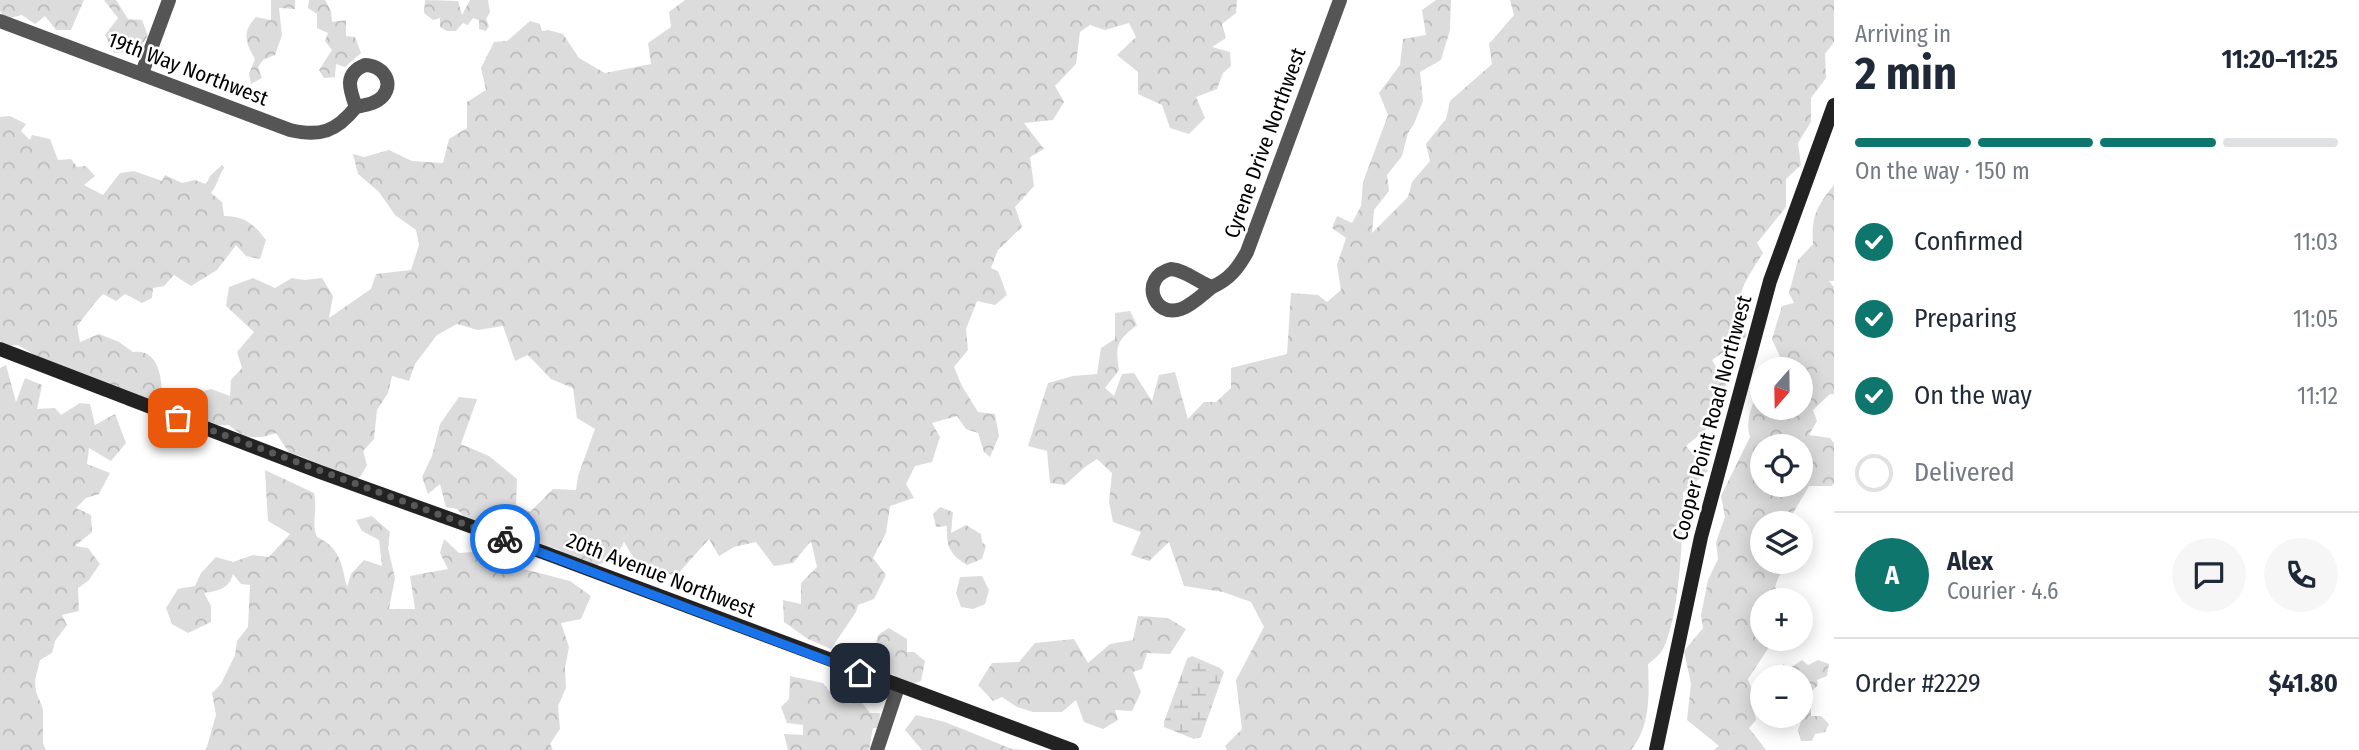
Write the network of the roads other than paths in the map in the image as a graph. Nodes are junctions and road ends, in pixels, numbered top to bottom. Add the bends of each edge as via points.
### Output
1 (169, 0) edge
2 (1340, 0) edge
3 (0, 21) edge
4 (142, 73) junction
5 (1834, 105) edge
6 (356, 107) dead end
7 (1212, 287) dead end
8 (0, 349) edge
9 (898, 687) junction
10 (877, 750) edge
11 (1072, 750) edge
12 (1656, 750) edge

1 - 4 street
2 - 7 street, Cyrene Drive Northwest via 1247,252 1237,271
3 - 4 street, 19th Way Northwest
4 - 6 street, 19th Way Northwest via 307,134 336,127
5 - 12 street, Cooper Point Road Northwest via 1770,281 1701,537
8 - 9 street, 20th Avenue Northwest
9 - 10 street
9 - 11 street, 20th Avenue Northwest

